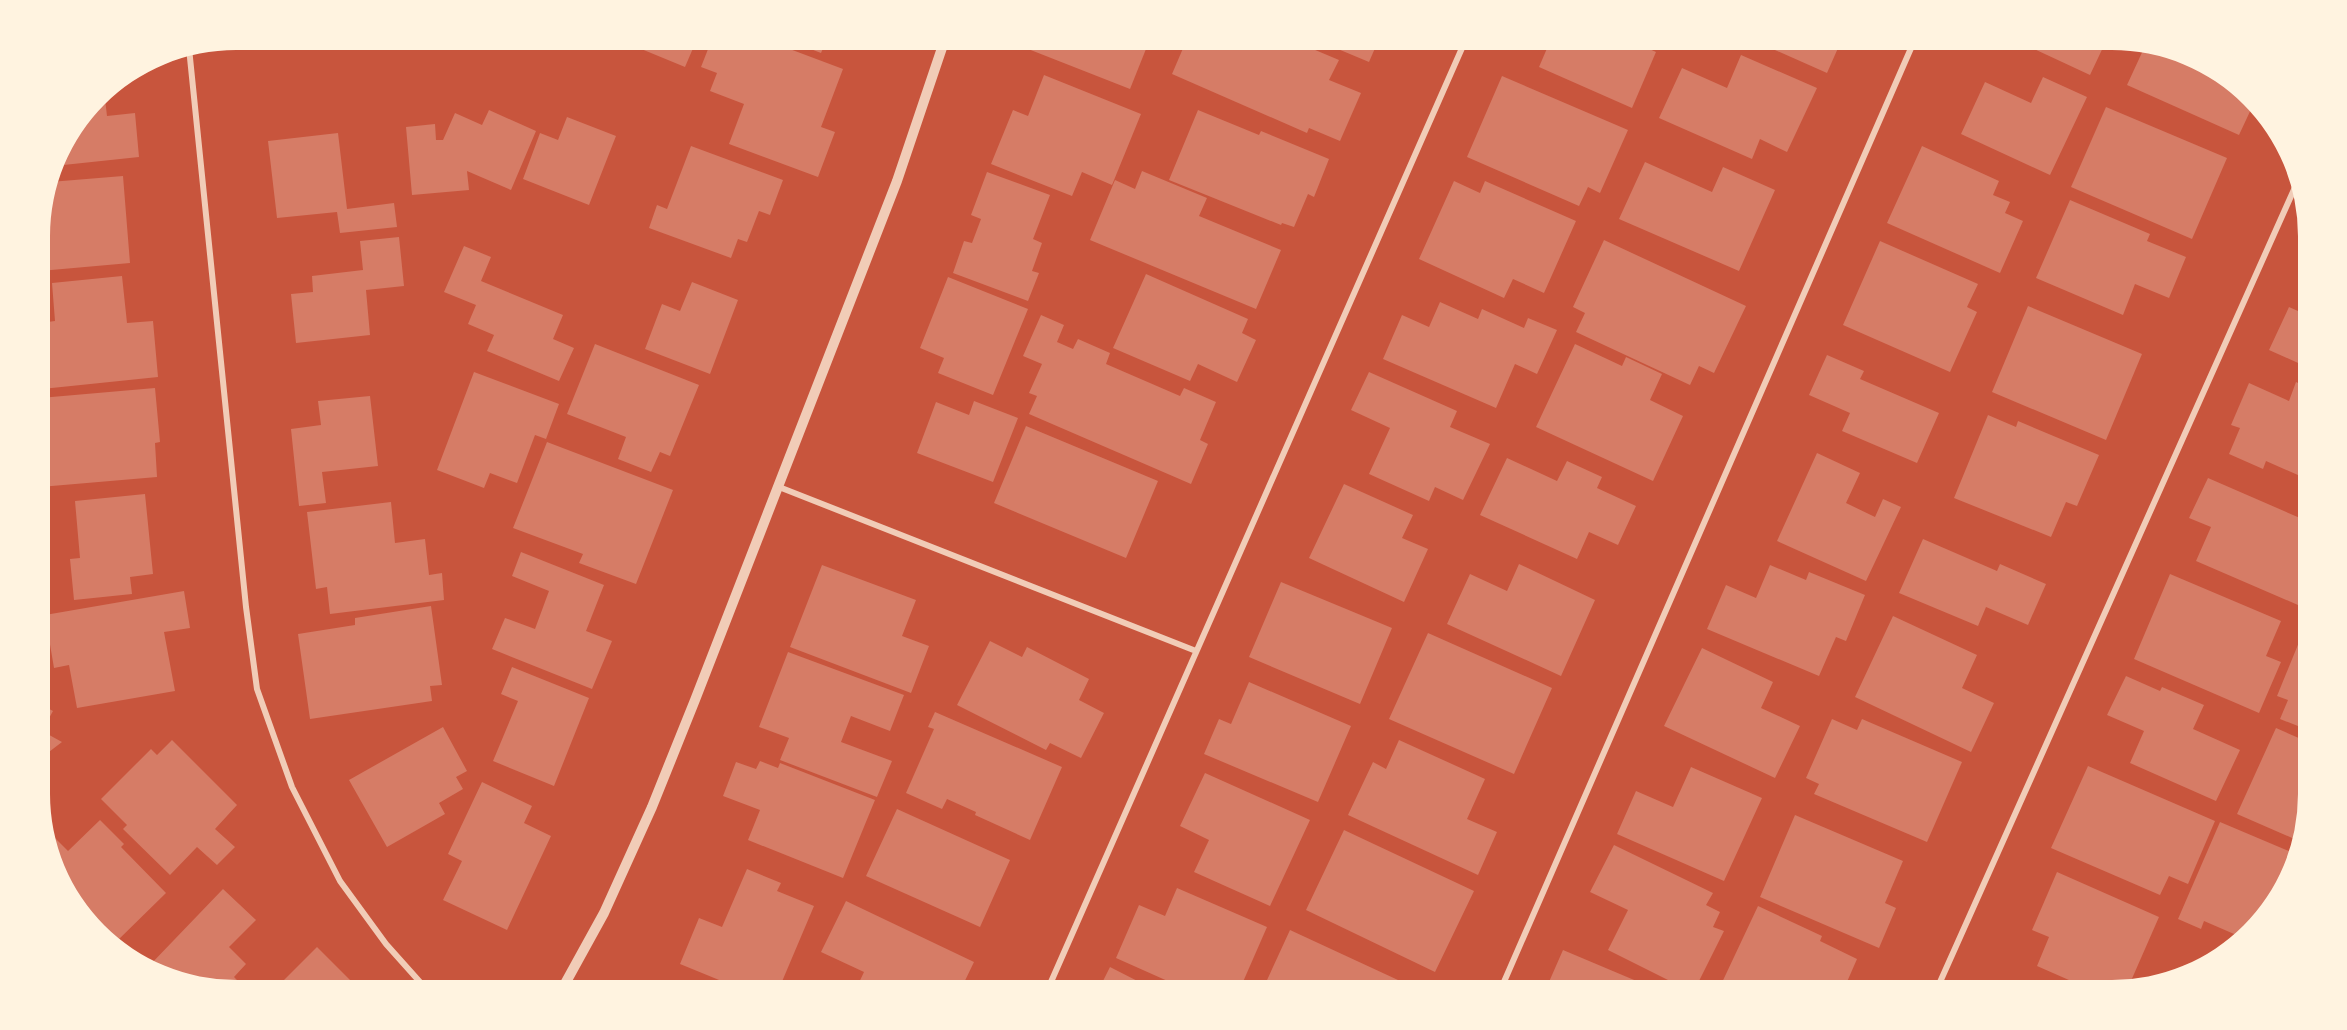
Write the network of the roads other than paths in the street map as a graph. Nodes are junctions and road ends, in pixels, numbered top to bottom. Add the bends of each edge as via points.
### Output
1 (941, 50) edge
2 (1461, 50) edge
3 (1910, 50) edge
4 (190, 56) edge
5 (2292, 194) edge
6 (778, 487) junction
7 (1196, 651) junction
8 (418, 980) edge
9 (567, 980) edge
10 (1052, 980) edge
11 (1505, 980) edge
12 (1941, 980) edge

1 - 6 street via 897,181
2 - 7 street
3 - 11 street
4 - 8 street via 257,689 292,787 340,881
5 - 12 street
6 - 7 street
6 - 9 street via 652,807 604,913
7 - 10 street

